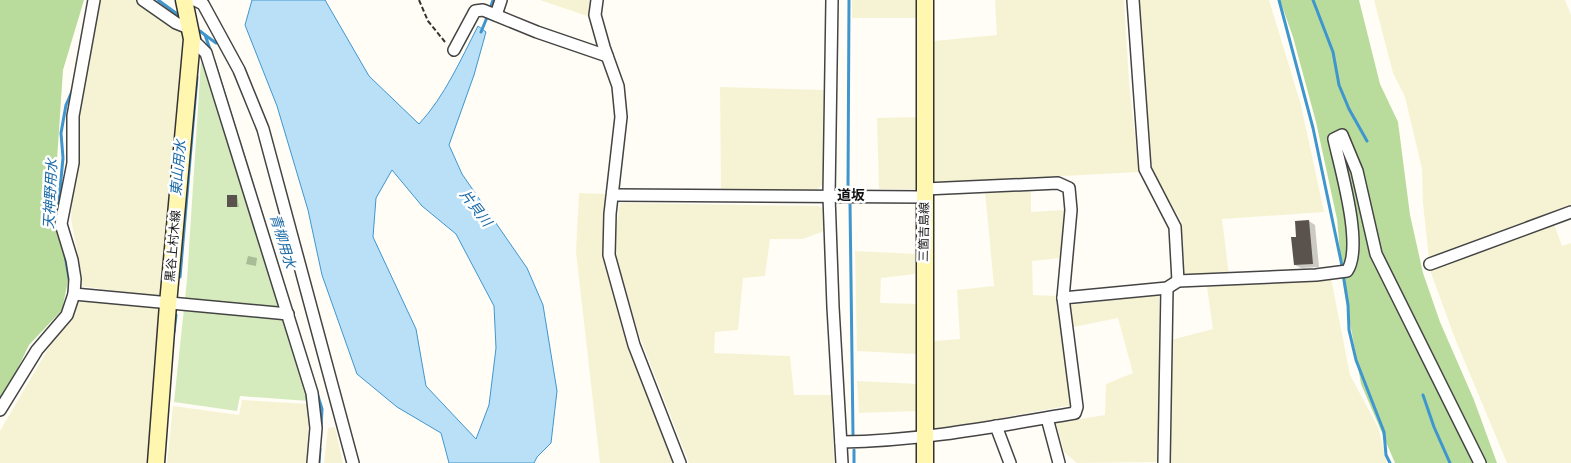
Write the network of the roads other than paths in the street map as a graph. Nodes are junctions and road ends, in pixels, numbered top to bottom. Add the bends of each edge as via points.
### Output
1 (94, 0) edge
2 (143, 0) edge
3 (184, 0) edge
4 (195, 0) edge
5 (501, 0) edge
6 (597, 0) edge
7 (832, 0) edge
8 (925, 0) edge
9 (1133, 0) edge
10 (495, 15) junction
11 (192, 34) junction
12 (454, 50) road end
13 (607, 56) junction
14 (925, 193) junction
15 (614, 195) junction
16 (835, 196) junction
17 (1571, 212) edge
18 (1430, 264) dead end
19 (1178, 281) junction
20 (1166, 288) junction
21 (74, 294) junction
22 (1063, 298) junction
23 (168, 304) junction
24 (288, 314) junction
25 (0, 410) edge
26 (1047, 418) junction
27 (996, 426) junction
28 (924, 437) junction
29 (841, 442) junction
30 (156, 463) edge
31 (313, 463) edge
32 (353, 463) edge
33 (680, 463) edge
34 (842, 463) edge
35 (925, 463) edge
36 (1010, 463) edge
37 (1059, 463) edge
38 (1164, 463) edge
39 (1480, 463) edge

1 - 21 street via 73,116 73,163 61,224 72,260
2 - 11 street
3 - 11 main road, 黒谷上村木線
4 - 32 street via 203,4 264,129
5 - 10 street
6 - 13 street via 595,15
7 - 16 street
8 - 14 main road, 三箇吉島線
9 - 19 street via 1145,169 1175,227
10 - 12 street via 484,10 475,11
10 - 13 street
11 - 23 main road, 黒谷上村木線
11 - 24 street via 206,53
13 - 15 street via 618,86 621,117
14 - 16 street
14 - 22 street via 1058,182 1069,188 1071,210
14 - 28 main road, 三箇吉島線
15 - 16 street
15 - 33 street via 609,255 634,345
16 - 29 street via 833,307
17 - 18 street
19 - 20 street
19 - 39 street via 1347,271 1352,263 1350,217 1334,138 1342,136 1357,171 1376,254
20 - 22 street
20 - 38 street
21 - 23 street
21 - 25 street via 67,315 37,350
22 - 26 street via 1077,407 1075,413
23 - 24 street
23 - 30 main road, 黒谷上村木線
24 - 31 street via 312,393 316,428
26 - 27 street
26 - 37 street
27 - 28 street
27 - 36 street
28 - 29 street
28 - 35 main road, 三箇吉島線
29 - 34 street

